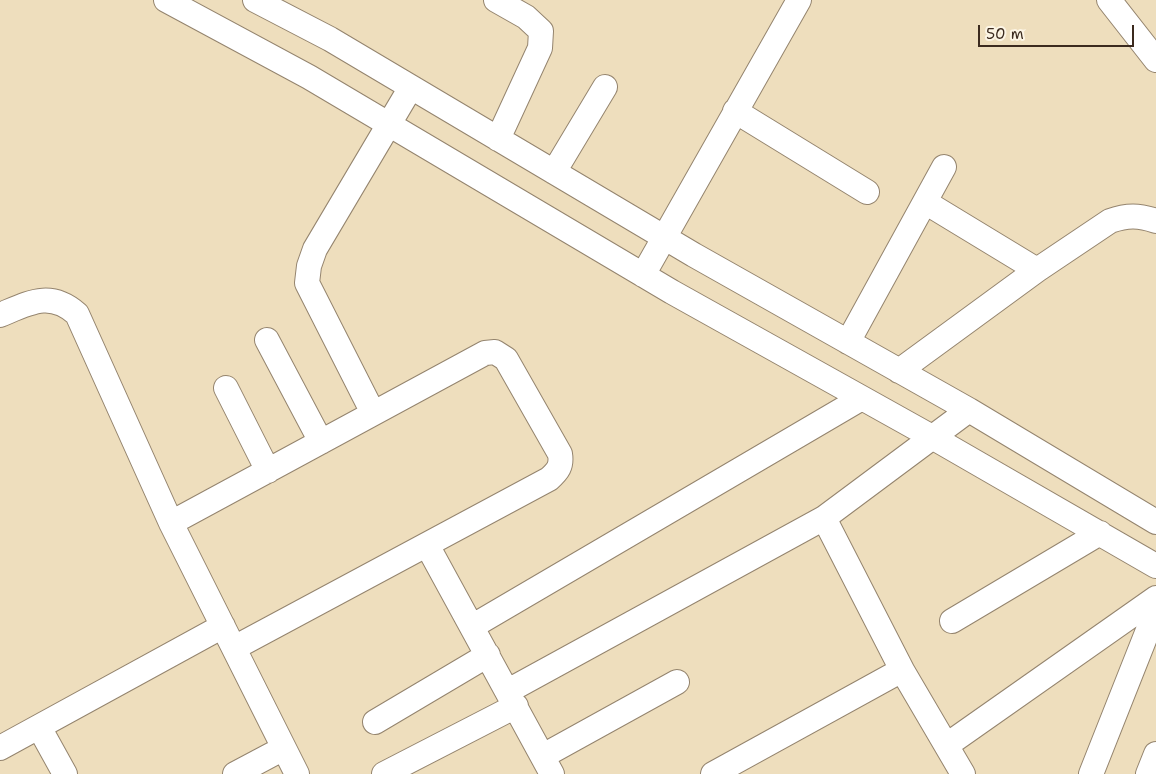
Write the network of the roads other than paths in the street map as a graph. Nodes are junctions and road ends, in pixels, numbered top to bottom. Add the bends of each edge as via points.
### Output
1 (166, 0) edge
2 (255, 0) edge
3 (496, 0) edge
4 (1109, 0) edge
5 (788, 6) edge
6 (1156, 60) edge
7 (411, 87) junction
8 (605, 87) dead end
9 (735, 111) junction
10 (389, 125) junction
11 (498, 139) junction
12 (944, 167) dead end
13 (554, 172) junction
14 (866, 192) dead end
15 (925, 202) junction
16 (1156, 221) edge
17 (665, 238) junction
18 (1037, 270) junction
19 (643, 275) junction
20 (0, 315) edge
21 (268, 340) dead end
22 (848, 342) junction
23 (899, 371) junction
24 (226, 388) dead end
25 (862, 398) junction
26 (969, 410) junction
27 (373, 413) junction
28 (932, 437) junction
29 (321, 442) junction
30 (268, 471) junction
31 (824, 518) junction
32 (1156, 522) edge
33 (172, 524) junction
34 (1100, 533) junction
35 (427, 545) junction
36 (1156, 566) edge
37 (1156, 598) edge
38 (1156, 610) edge
39 (952, 621) dead end
40 (223, 626) junction
41 (473, 626) junction
42 (234, 648) junction
43 (488, 655) junction
44 (902, 670) junction
45 (677, 682) dead end
46 (512, 698) junction
47 (375, 722) dead end
48 (39, 727) junction
49 (947, 745) junction
50 (0, 748) edge
51 (284, 748) junction
52 (1156, 754) edge
53 (548, 765) edge
54 (721, 772) edge
55 (65, 774) edge
56 (235, 774) edge
57 (297, 774) edge
58 (384, 774) edge
59 (964, 774) edge
60 (1091, 774) edge
61 (1148, 774) edge

1 - 10 street via 309,77
2 - 7 street
3 - 11 street via 526,17 541,32 540,48
4 - 6 street
5 - 9 street
7 - 10 street
7 - 11 street
8 - 13 street
9 - 14 street
9 - 17 street
10 - 19 street
10 - 27 street via 316,249 307,282
11 - 13 street
12 - 15 street
13 - 17 street
15 - 18 street
15 - 22 street
16 - 18 street via 1141,216 1123,216 1110,221
17 - 19 street
17 - 22 street
18 - 23 street
19 - 25 street
20 - 33 street via 37,300 67,305 77,314
21 - 29 street
22 - 23 street
23 - 26 street
24 - 30 street
25 - 28 street
25 - 41 street
26 - 28 street
26 - 32 street
27 - 29 street
27 - 35 street via 485,353 495,352 506,359 560,454 561,462 549,479
28 - 31 street
28 - 34 street
29 - 30 street
30 - 33 street
31 - 44 street
31 - 46 street
33 - 40 street
34 - 36 street
34 - 39 street
35 - 41 street
35 - 42 street
37 - 49 street
38 - 60 street
40 - 42 street
40 - 48 street
41 - 43 street
42 - 51 street
43 - 46 street
43 - 47 street
44 - 49 street
44 - 54 street
45 - 53 street
46 - 53 street
46 - 58 street
48 - 50 street
48 - 55 street
49 - 59 street
51 - 56 street
51 - 57 street
52 - 61 street

